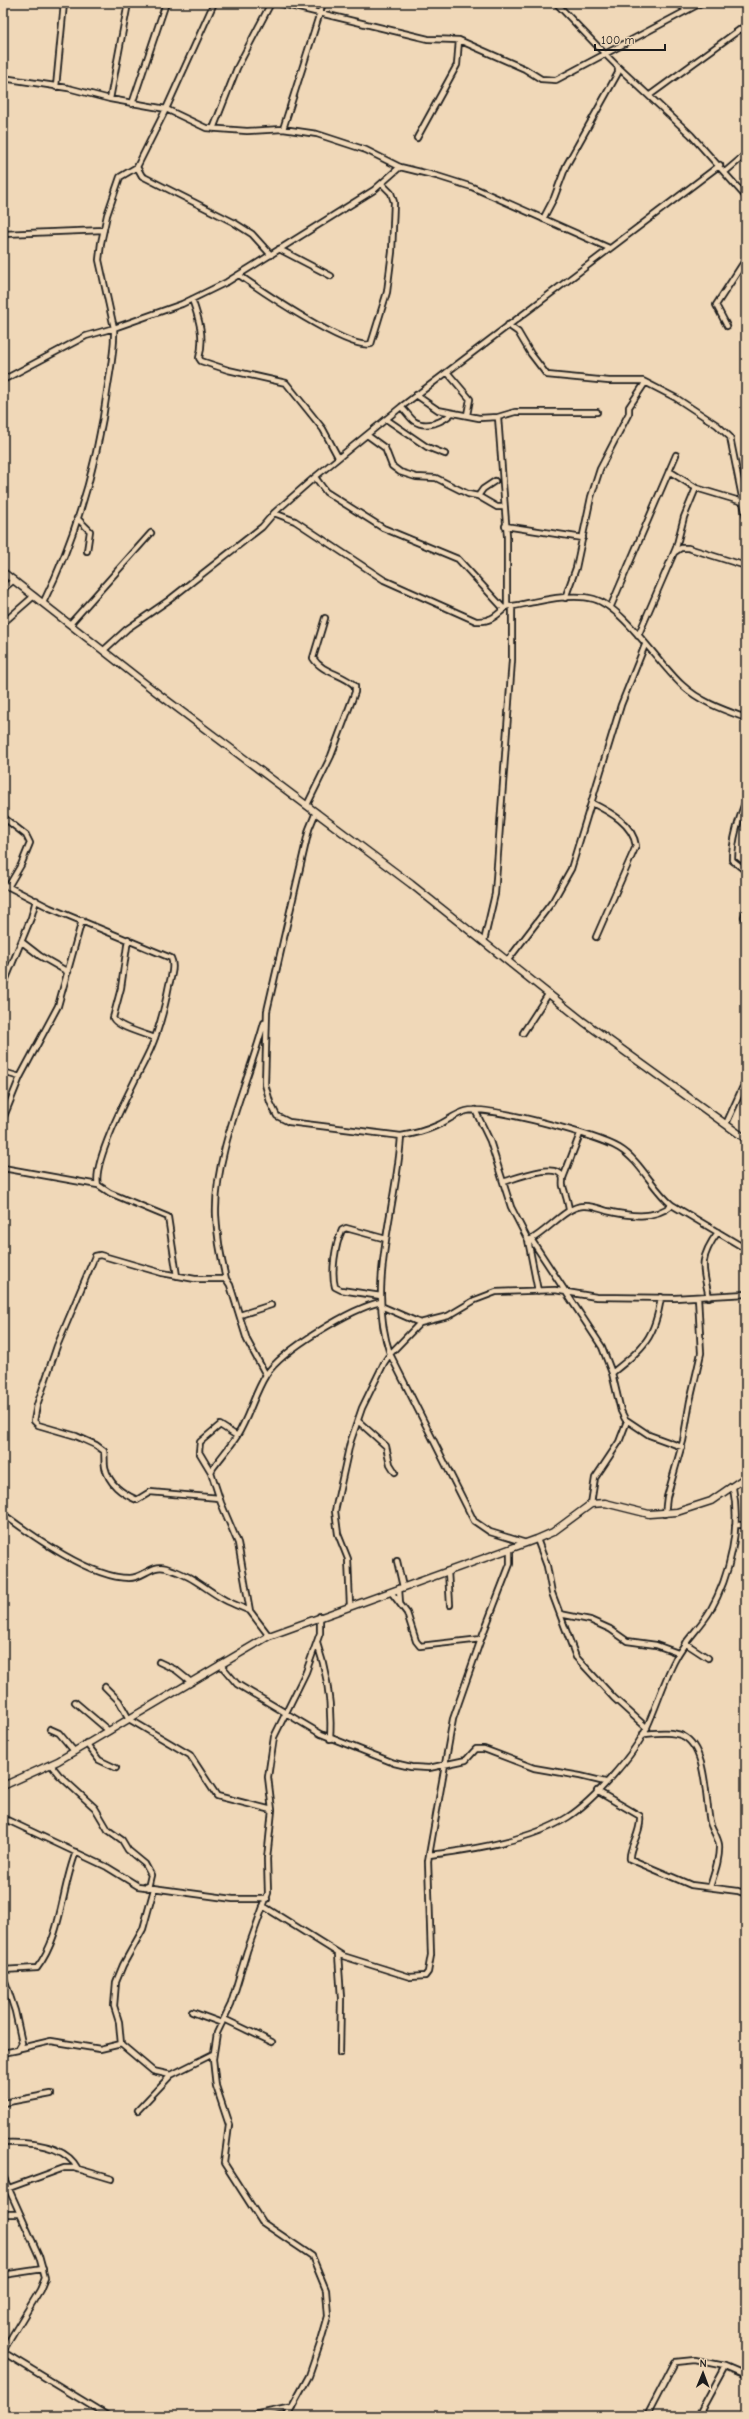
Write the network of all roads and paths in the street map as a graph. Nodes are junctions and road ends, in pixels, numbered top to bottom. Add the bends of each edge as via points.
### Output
1 (64, 3) edge
2 (128, 3) edge
3 (166, 3) edge
4 (214, 3) edge
5 (271, 3) edge
6 (278, 3) edge
7 (323, 3) edge
8 (556, 3) edge
9 (677, 3) edge
10 (701, 3) edge
11 (687, 10) junction
12 (320, 14) junction
13 (746, 25) edge
14 (459, 40) junction
15 (605, 54) junction
16 (618, 67) junction
17 (3, 78) edge
18 (56, 87) junction
19 (650, 95) junction
20 (110, 99) junction
21 (132, 104) junction
22 (166, 109) junction
23 (214, 129) junction
24 (283, 129) junction
25 (416, 138) dead end
26 (746, 154) edge
27 (720, 165) junction
28 (136, 167) junction
29 (400, 167) junction
30 (725, 172) junction
31 (382, 184) junction
32 (746, 197) edge
33 (543, 219) junction
34 (104, 230) junction
35 (3, 234) edge
36 (609, 248) junction
37 (279, 249) junction
38 (271, 255) junction
39 (746, 259) edge
40 (239, 275) junction
41 (331, 276) dead end
42 (192, 299) junction
43 (508, 325) junction
44 (727, 326) dead end
45 (114, 328) junction
46 (447, 372) junction
47 (3, 380) edge
48 (646, 382) junction
49 (416, 395) junction
50 (401, 407) junction
51 (597, 412) dead end
52 (452, 413) junction
53 (466, 415) junction
54 (498, 418) junction
55 (386, 420) junction
56 (368, 435) junction
57 (445, 454) dead end
58 (676, 454) dead end
59 (338, 457) junction
60 (669, 471) junction
61 (315, 477) junction
62 (495, 482) dead end
63 (696, 488) junction
64 (478, 496) junction
65 (743, 502) junction
66 (503, 507) junction
67 (274, 513) junction
68 (746, 517) edge
69 (78, 518) junction
70 (505, 526) junction
71 (151, 533) dead end
72 (583, 538) junction
73 (87, 551) dead end
74 (675, 552) junction
75 (746, 566) edge
76 (3, 572) edge
77 (14, 580) junction
78 (3, 589) edge
79 (34, 596) junction
80 (566, 598) junction
81 (43, 603) junction
82 (610, 606) junction
83 (508, 607) junction
84 (324, 618) dead end
85 (3, 624) edge
86 (70, 624) junction
87 (638, 636) junction
88 (645, 645) junction
89 (104, 650) junction
90 (746, 718) edge
91 (746, 800) edge
92 (592, 803) junction
93 (307, 805) junction
94 (316, 812) junction
95 (3, 817) edge
96 (746, 871) edge
97 (6, 885) edge
98 (36, 900) junction
99 (746, 910) edge
100 (82, 920) junction
101 (746, 920) edge
102 (596, 937) dead end
103 (128, 939) junction
104 (484, 941) junction
105 (22, 942) junction
106 (508, 960) junction
107 (68, 972) junction
108 (3, 986) edge
109 (549, 993) junction
110 (266, 1011) junction
111 (523, 1033) dead end
112 (155, 1038) junction
113 (3, 1072) edge
114 (20, 1077) junction
115 (746, 1080) edge
116 (475, 1110) junction
117 (3, 1119) edge
118 (726, 1124) junction
119 (580, 1134) junction
120 (401, 1136) junction
121 (746, 1139) edge
122 (3, 1168) edge
123 (563, 1178) junction
124 (503, 1182) junction
125 (98, 1185) junction
126 (672, 1206) junction
127 (569, 1210) junction
128 (718, 1232) junction
129 (386, 1239) junction
130 (530, 1240) junction
131 (746, 1249) edge
132 (177, 1276) junction
133 (226, 1279) junction
134 (538, 1291) junction
135 (564, 1291) junction
136 (746, 1294) edge
137 (381, 1296) junction
138 (661, 1297) junction
139 (709, 1297) junction
140 (698, 1298) junction
141 (381, 1304) junction
142 (271, 1305) dead end
143 (240, 1315) junction
144 (420, 1323) junction
145 (390, 1354) junction
146 (612, 1373) junction
147 (266, 1375) junction
148 (358, 1421) junction
149 (627, 1421) junction
150 (237, 1436) junction
151 (682, 1447) junction
152 (211, 1472) junction
153 (395, 1472) dead end
154 (746, 1477) edge
155 (733, 1488) junction
156 (219, 1498) junction
157 (591, 1504) junction
158 (3, 1514) edge
159 (665, 1514) junction
160 (735, 1525) junction
161 (746, 1525) edge
162 (537, 1539) junction
163 (526, 1543) junction
164 (510, 1549) junction
165 (396, 1561) dead end
166 (448, 1571) junction
167 (401, 1588) junction
168 (391, 1592) junction
169 (400, 1603) junction
170 (450, 1604) dead end
171 (350, 1606) junction
172 (250, 1611) junction
173 (560, 1614) junction
174 (320, 1616) junction
175 (269, 1636) junction
176 (481, 1639) junction
177 (316, 1643) junction
178 (684, 1643) junction
179 (678, 1653) junction
180 (708, 1658) dead end
181 (159, 1662) dead end
182 (220, 1664) junction
183 (191, 1682) junction
184 (106, 1687) dead end
185 (75, 1702) dead end
186 (287, 1713) junction
187 (129, 1719) junction
188 (647, 1728) junction
189 (50, 1729) dead end
190 (109, 1730) junction
191 (643, 1734) junction
192 (330, 1739) junction
193 (86, 1743) junction
194 (74, 1751) junction
195 (446, 1764) junction
196 (51, 1765) junction
197 (116, 1768) dead end
198 (605, 1782) junction
199 (3, 1786) edge
200 (597, 1791) junction
201 (272, 1810) junction
202 (3, 1818) edge
203 (76, 1852) junction
204 (429, 1855) junction
205 (710, 1887) junction
206 (148, 1888) junction
207 (154, 1889) junction
208 (746, 1894) edge
209 (266, 1898) junction
210 (263, 1906) junction
211 (338, 1954) junction
212 (3, 1970) edge
213 (3, 1975) edge
214 (192, 2012) dead end
215 (223, 2021) junction
216 (272, 2042) dead end
217 (121, 2044) junction
218 (21, 2048) junction
219 (3, 2053) edge
220 (340, 2053) dead end
221 (213, 2054) junction
222 (171, 2075) junction
223 (51, 2094) dead end
224 (3, 2103) edge
225 (138, 2110) dead end
226 (3, 2143) edge
227 (78, 2169) junction
228 (3, 2176) edge
229 (112, 2179) dead end
230 (9, 2188) junction
231 (3, 2214) edge
232 (20, 2214) junction
233 (43, 2269) junction
234 (3, 2275) edge
235 (3, 2352) edge
236 (725, 2366) junction
237 (746, 2374) edge
238 (292, 2407) junction
239 (108, 2416) edge
240 (250, 2416) edge
241 (287, 2416) edge
242 (647, 2416) edge
243 (698, 2416) edge

1 - 18 street
2 - 20 street
3 - 21 street
4 - 22 street
5 - 23 street via 237,68
6 - 12 street
7 - 12 street
8 - 15 street
9 - 11 street
10 - 11 street
11 - 15 street
12 - 14 street via 428,39
12 - 24 street
13 - 19 street
14 - 15 street via 541,79 556,80
14 - 25 street via 457,65
15 - 16 street
16 - 19 street
16 - 33 street via 616,78 566,166
17 - 18 street
18 - 20 street
19 - 27 street
20 - 21 street
21 - 22 street
22 - 23 street via 206,128
22 - 28 street
23 - 24 street
24 - 29 street via 317,134 366,150
26 - 30 street
27 - 30 street
27 - 36 street
28 - 34 street via 120,177
28 - 38 street via 142,176 252,234
29 - 31 street
29 - 33 street via 472,187
30 - 32 street
31 - 37 street
31 - 40 street via 391,193 394,202 392,252 387,292 371,344 360,343 331,332
33 - 36 street
34 - 35 street
34 - 45 street via 99,260
36 - 43 street
37 - 38 street
37 - 41 street
38 - 40 street
39 - 44 street via 716,305
40 - 42 street
42 - 45 street
42 - 59 street via 202,335 199,358 201,361 286,384 324,429
43 - 46 street
43 - 48 street via 518,332 547,375
45 - 47 street via 86,336
45 - 69 street via 100,434
46 - 49 street
46 - 53 street via 470,399
48 - 65 street via 676,398 717,425 730,437
48 - 72 street via 629,407 629,413 600,469 591,497
49 - 50 street
49 - 52 street via 438,410
50 - 52 street via 412,419 423,424 442,422
50 - 55 street
51 - 54 street via 515,412
52 - 53 street
53 - 54 street
54 - 66 street
55 - 56 street
55 - 57 street via 427,447
56 - 59 street
56 - 64 street via 385,448 392,466 400,472 416,477 436,478 468,494
58 - 60 street
59 - 61 street
60 - 63 street
60 - 82 street
61 - 67 street
61 - 83 street via 326,492 383,528 458,558
62 - 64 street via 483,489
63 - 65 street
63 - 74 street via 684,517
64 - 66 street via 497,507
65 - 68 street
66 - 70 street
67 - 83 street via 294,522 384,580 476,621 495,618
67 - 89 street via 262,527 169,600 127,629
69 - 73 street via 90,531
69 - 81 street via 62,564
70 - 72 street
70 - 83 street
71 - 86 street
72 - 80 street
74 - 75 street via 681,548 688,548
74 - 87 street
76 - 77 main road
77 - 78 street
77 - 79 main road
79 - 81 main road
79 - 85 street
80 - 82 street via 593,598
80 - 83 street
81 - 86 main road
82 - 87 street
83 - 104 street via 512,660 495,894
84 - 93 street via 313,658 317,664 350,681 355,686 355,692 334,748
86 - 89 main road
87 - 88 street
88 - 90 street via 691,693 716,707
88 - 92 street via 621,705
89 - 93 main road
91 - 96 street via 735,833 732,860
92 - 102 street via 617,816 635,839 636,846
92 - 106 street via 571,869 553,901
93 - 94 main road
94 - 104 main road
94 - 110 street via 309,829
95 - 97 street via 26,834 30,843 21,865
97 - 98 street
98 - 100 street
98 - 105 street
99 - 101 street
100 - 103 street
100 - 107 street
103 - 112 street via 121,988 113,1018 132,1030
103 - 112 street via 166,955 173,961 168,992
104 - 106 main road
105 - 107 street
105 - 108 street
106 - 109 main road
107 - 114 street via 58,1006
109 - 111 street
109 - 118 main road via 644,1066
110 - 120 street via 265,1084 277,1116 289,1122 308,1126
110 - 133 street via 224,1154 218,1184 217,1231
112 - 125 street via 120,1108 96,1172
113 - 114 street
114 - 117 street
115 - 118 street
116 - 119 street via 507,1114
116 - 120 street via 466,1110 416,1134
116 - 124 street via 490,1141
118 - 121 main road
119 - 123 street
119 - 126 street via 619,1148
120 - 129 street via 397,1183
122 - 125 street
123 - 124 street via 556,1172 541,1171
123 - 127 street
124 - 130 street via 511,1207
125 - 132 street via 110,1193 168,1217
126 - 127 street via 663,1212 638,1216 592,1206
126 - 128 street
127 - 130 street via 549,1228
128 - 131 street
128 - 139 street via 705,1253 703,1263
129 - 137 street
129 - 137 street via 346,1228 342,1230 338,1237 333,1280 335,1287 341,1290
130 - 134 street
130 - 135 street
132 - 133 street
132 - 156 street via 100,1255 95,1256 57,1346 34,1421 38,1425 96,1445 104,1451 106,1471 110,1480 118,1490 137,1500 150,1492
133 - 143 street
134 - 135 street
134 - 144 street via 488,1294 448,1316
135 - 138 street via 596,1297
135 - 146 street via 595,1334
136 - 139 street
137 - 141 street
138 - 140 street
138 - 146 street via 659,1312 647,1342
139 - 140 street
140 - 151 street via 701,1353
141 - 144 street
141 - 145 street via 384,1338
141 - 147 street via 371,1304 337,1321 285,1356
142 - 143 street
143 - 147 street via 247,1340
144 - 145 street
145 - 148 street
145 - 163 street via 474,1521 490,1532
146 - 149 street via 621,1411
147 - 150 street
148 - 153 street via 384,1443
148 - 171 street via 350,1443 335,1512 338,1534 348,1559
149 - 151 street via 649,1435
149 - 157 street via 619,1442 595,1478
150 - 152 street
150 - 152 street via 220,1425 200,1442 199,1452
151 - 159 street via 667,1497
152 - 156 street
154 - 155 main road
155 - 159 main road via 711,1501
155 - 160 street via 736,1506
156 - 172 street via 238,1543
157 - 159 main road via 605,1503 640,1513
157 - 162 main road via 553,1532
158 - 172 street via 38,1540 96,1571 135,1578 152,1568 164,1568 192,1577 226,1600
160 - 161 street
160 - 178 street via 728,1566 717,1597 710,1612
162 - 163 main road
162 - 173 street
163 - 164 main road
164 - 166 main road
164 - 176 street via 510,1564
165 - 167 street
166 - 167 main road
166 - 170 street
167 - 168 main road
167 - 169 street
168 - 169 street
168 - 171 main road
169 - 176 street via 407,1613 420,1646
171 - 174 main road
172 - 175 street
173 - 179 street via 590,1620 627,1641 656,1645
173 - 188 street via 576,1657
174 - 175 main road
174 - 177 street via 320,1633
175 - 182 main road
176 - 195 street via 457,1708
177 - 186 street via 295,1699
177 - 192 street via 326,1673
178 - 179 street
178 - 180 street
179 - 188 street via 663,1684
181 - 183 street via 176,1670
182 - 183 main road
182 - 186 street via 237,1684
183 - 187 main road
184 - 187 street via 119,1701
185 - 190 street
186 - 192 street
186 - 201 street via 274,1737 268,1765
187 - 190 main road
187 - 201 street via 190,1755 217,1796
188 - 191 street
189 - 194 street via 59,1733
190 - 193 main road
191 - 198 street via 620,1767
191 - 205 street via 671,1733 684,1737 694,1746 702,1766 710,1823 719,1844 717,1865
192 - 195 street via 411,1767 429,1768
193 - 194 main road
193 - 197 street via 99,1760
194 - 196 main road
195 - 198 street via 466,1760 476,1749 484,1749 534,1768
195 - 204 street
196 - 199 main road
196 - 206 street via 95,1808 108,1830 122,1840 128,1850 145,1864 152,1880
198 - 200 street
200 - 204 street via 569,1817 553,1826 471,1850
200 - 205 street via 640,1816 630,1860 691,1885
201 - 209 street via 267,1859 269,1888
202 - 203 street
203 - 206 street via 138,1886
203 - 212 street via 47,1955 37,1968
204 - 211 street via 431,1955 425,1976 410,1977
205 - 208 street
206 - 207 street
207 - 209 street via 233,1899
207 - 217 street via 143,1929 116,1982 114,2006 119,2022
209 - 210 street
210 - 211 street
210 - 215 street
211 - 220 street via 341,1998
213 - 218 street via 15,2011
214 - 215 street
215 - 216 street
215 - 221 street
217 - 218 street via 100,2049 51,2041
217 - 222 street via 153,2071
218 - 219 street
221 - 222 street
221 - 238 street via 214,2078 229,2125 224,2163 262,2222 312,2256 326,2290 328,2316 320,2344 309,2376
222 - 225 street
223 - 224 street
226 - 227 street via 22,2143 68,2154
227 - 229 street
227 - 230 street via 64,2168
228 - 230 street
230 - 232 street
231 - 232 street
232 - 233 street
233 - 234 street
233 - 235 street via 44,2284
235 - 239 street
236 - 237 street
236 - 242 street via 695,2360 676,2362
236 - 243 street
238 - 240 street
238 - 241 street

